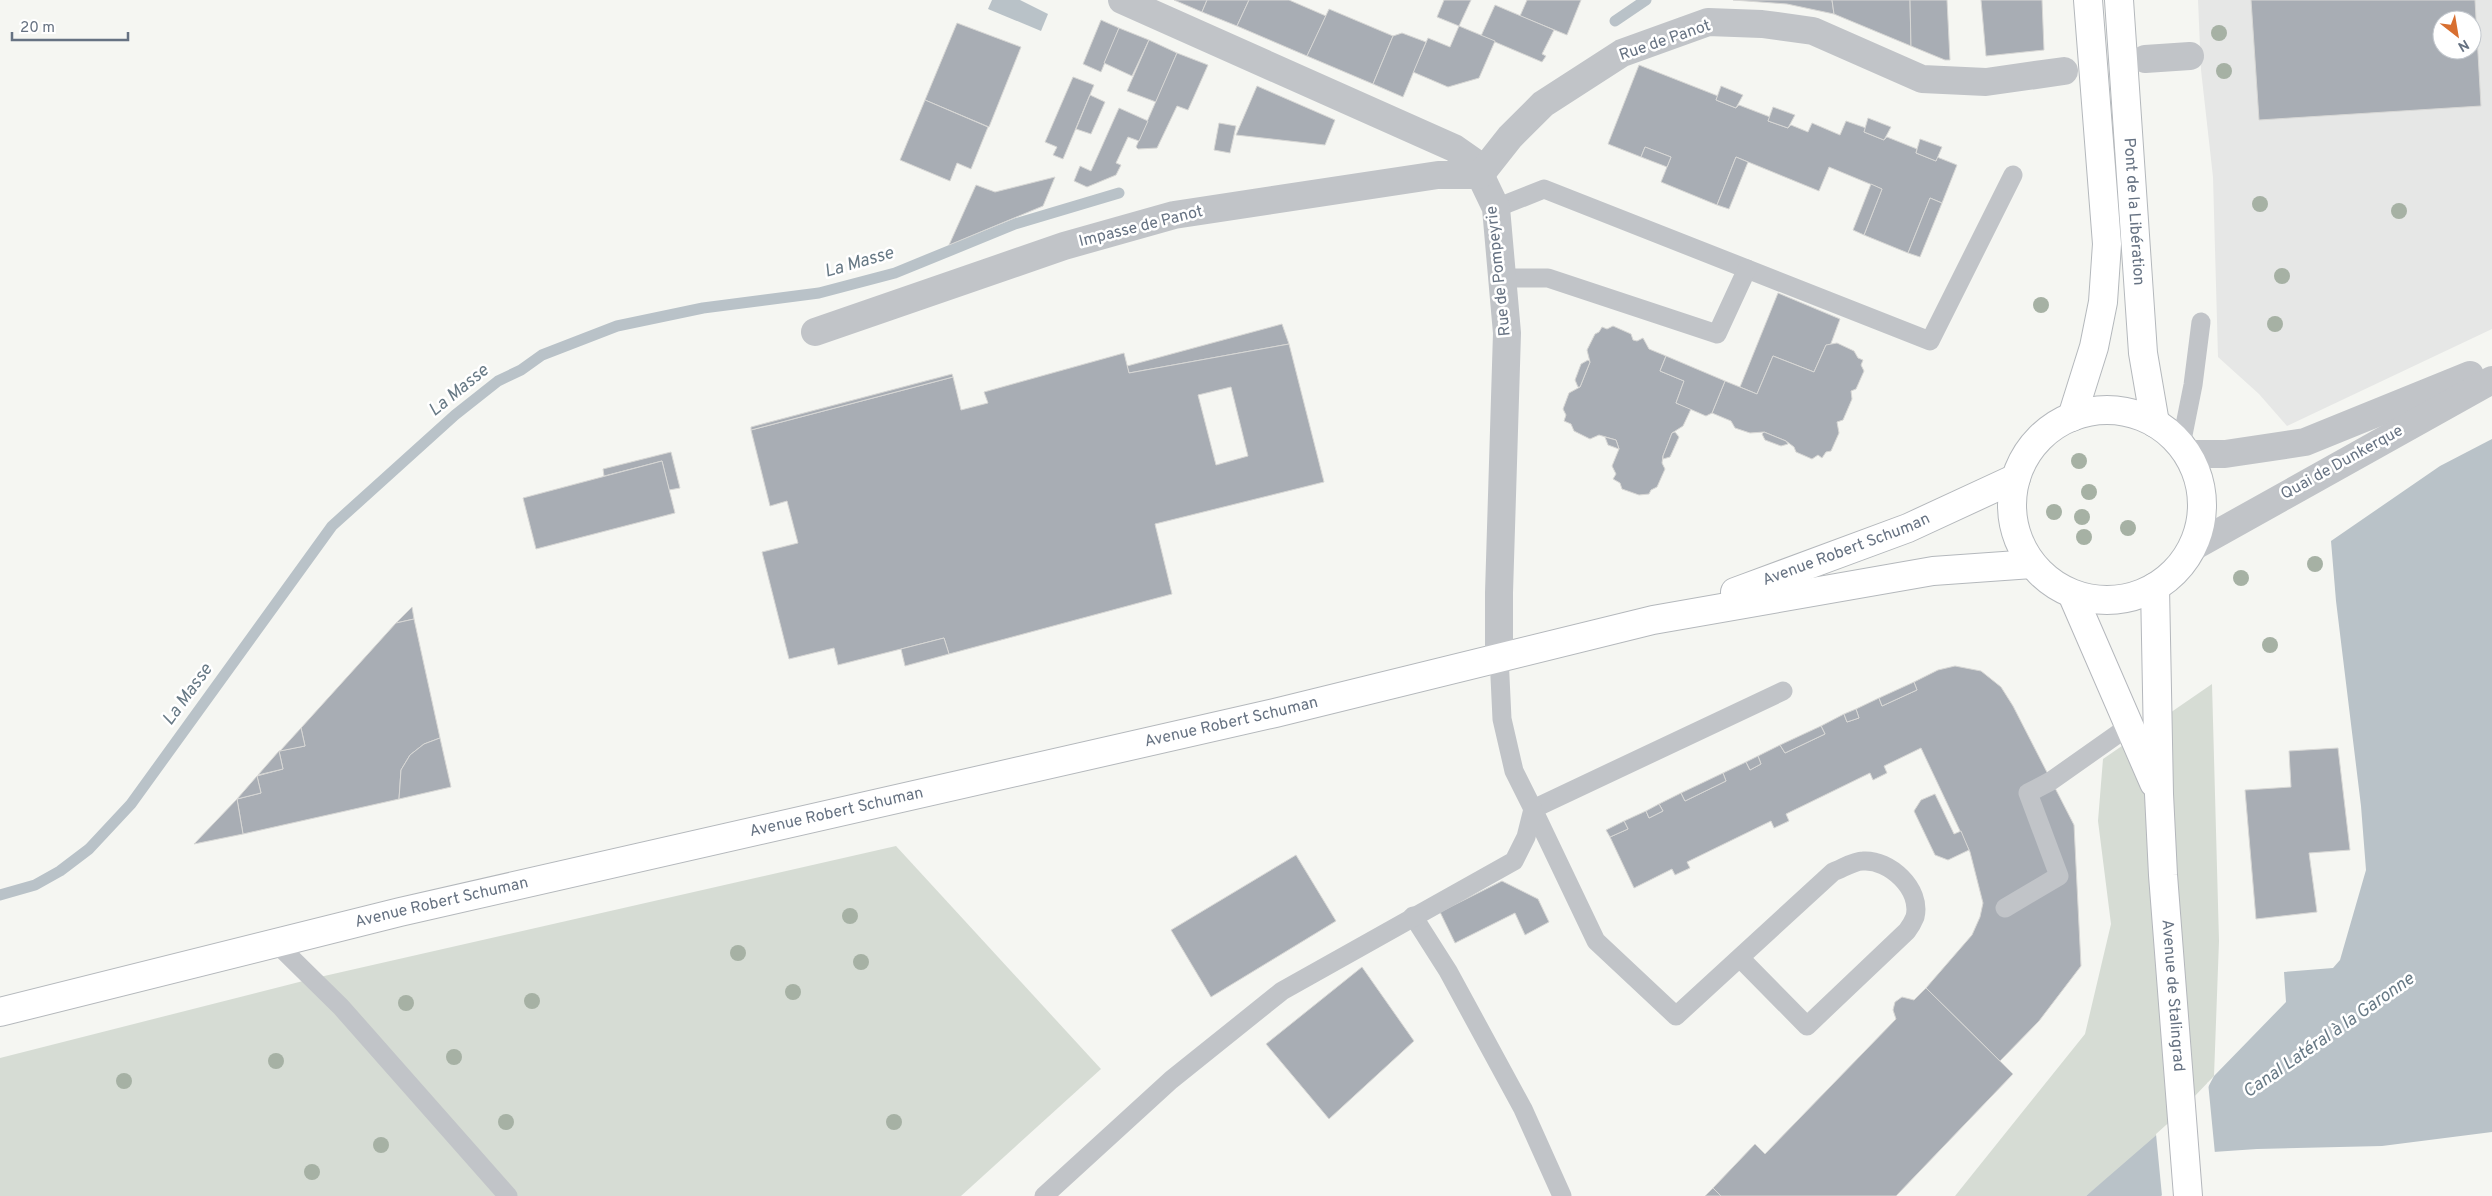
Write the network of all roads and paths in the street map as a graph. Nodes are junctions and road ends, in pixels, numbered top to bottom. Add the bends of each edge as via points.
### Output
1 (1122, 0) edge
2 (2088, 0) edge
3 (2119, 0) edge
4 (2190, 56) dead end
5 (2145, 59) dead end
6 (2064, 71) dead end
7 (1480, 175) junction
8 (2013, 175) dead end
9 (1496, 208) junction
10 (1747, 269) junction
11 (1502, 278) junction
12 (2201, 322) dead end
13 (815, 332) dead end
14 (2492, 366) edge
15 (2492, 380) edge
16 (2072, 417) junction
17 (2155, 423) junction
18 (2184, 450) junction
19 (2016, 478) junction
20 (2193, 547) junction
21 (2032, 564) junction
22 (2155, 587) junction
23 (2072, 594) junction
24 (1673, 616) junction
25 (1499, 656) junction
26 (1783, 691) dead end
27 (2129, 726) junction
28 (2159, 794) junction
29 (1533, 809) junction
30 (2005, 908) dead end
31 (1413, 916) junction
32 (277, 944) junction
33 (1740, 958) junction
34 (0, 1012) edge
35 (508, 1196) edge
36 (1044, 1196) edge
37 (1562, 1196) edge
38 (2188, 1196) edge

1 - 7 street, Rue de Pompeyrie via 1454,148 1474,162
2 - 16 main road, Pont de la Libération via 2107,244 2103,302 2094,347
3 - 17 main road, Pont de la Libération via 2143,353
4 - 5 street
6 - 7 street, Rue de Panot via 1986,82 1922,79 1813,31 1762,24 1708,22 1622,53 1543,104 1510,137
7 - 9 street, Rue de Pompeyrie
7 - 13 street, Impasse de Panot via 1438,174 1174,216 1064,246
8 - 10 lane via 1930,341
9 - 10 lane via 1544,189
9 - 11 street, Rue de Pompeyrie
10 - 11 lane via 1717,334 1548,278
11 - 25 street, Rue de Pompeyrie via 1507,333
12 - 18 lane
14 - 18 street, Quai de Dunkerque via 2305,442 2225,454
15 - 20 street, Quai de Dunkerque
16 - 17 main road via 2100,411 2129,412
16 - 19 main road via 2037,441
17 - 18 main road
18 - 20 main road via 2200,484 2203,505
19 - 21 main road via 2012,508 2018,538
19 - 24 main road, Avenue Robert Schuman via 1908,528
20 - 22 main road via 2177,570
21 - 23 main road
21 - 24 main road, Avenue Robert Schuman via 1933,571
22 - 23 main road via 2129,598 2100,600
22 - 28 main road, Avenue de Stalingrad
23 - 27 main road, Avenue de Stalingrad
24 - 25 main road, Avenue Robert Schuman
25 - 29 lane via 1502,719 1514,771
25 - 32 main road, Avenue Robert Schuman via 1275,714 400,912
26 - 29 lane
27 - 28 main road, Avenue de Stalingrad
27 - 30 lane via 2051,781 2028,793 2059,876
28 - 38 main road, Avenue de Stalingrad
29 - 31 lane via 1526,836 1514,861
29 - 33 lane via 1596,941 1676,1016
31 - 36 lane via 1282,991 1171,1080
31 - 37 lane via 1448,971 1523,1109
32 - 34 main road, Avenue Robert Schuman
32 - 35 lane via 341,1007
33 - 33 lane via 1807,1026 1907,931 1915,916 1913,896 1902,878 1884,864 1862,861 1833,872

